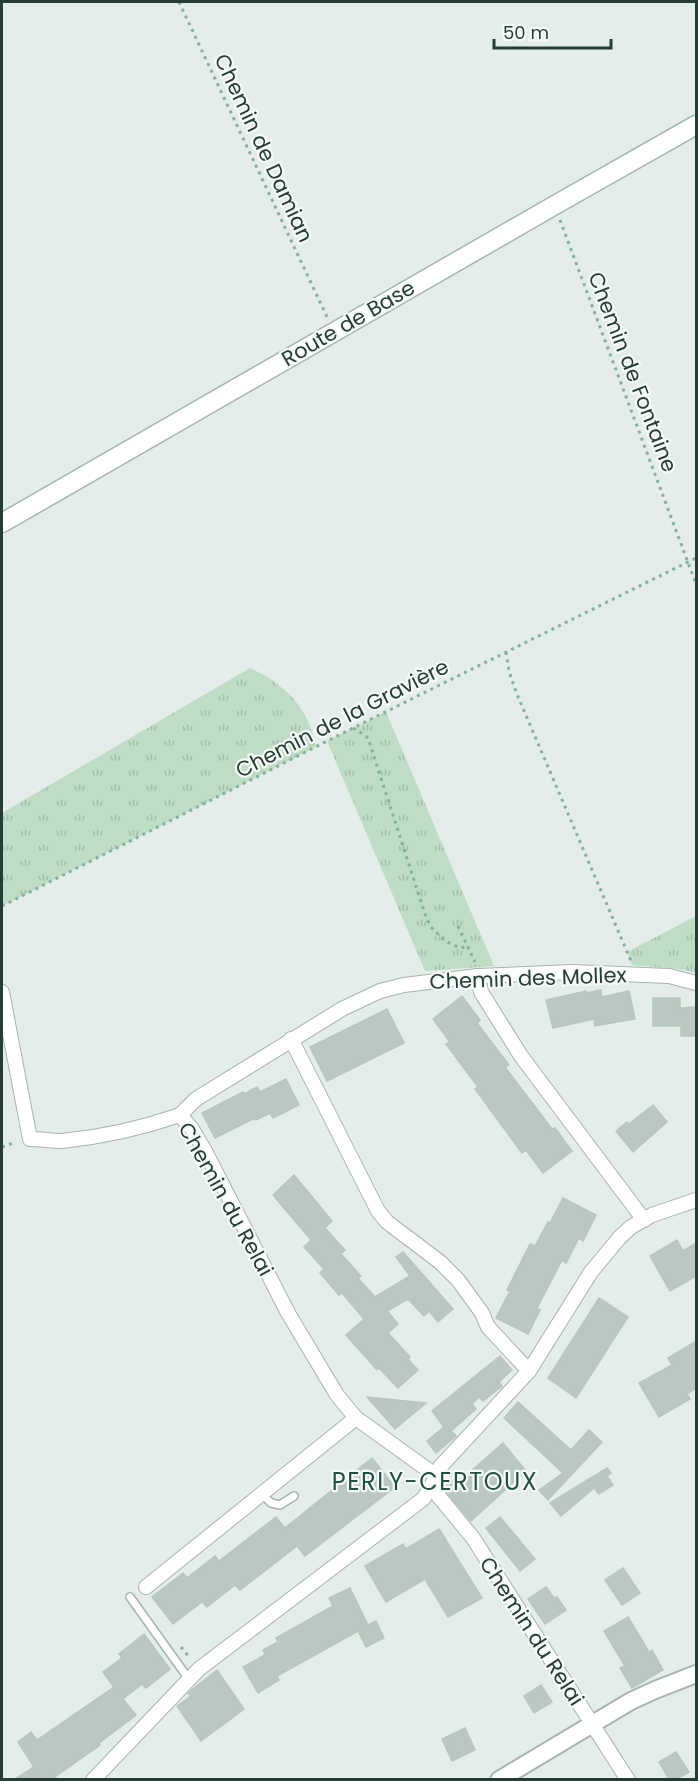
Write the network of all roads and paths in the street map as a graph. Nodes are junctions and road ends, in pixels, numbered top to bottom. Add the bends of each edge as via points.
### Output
1 (179, 2) edge
2 (696, 125) edge
3 (555, 205) junction
4 (322, 308) dead end
5 (2, 524) edge
6 (696, 558) edge
7 (688, 562) junction
8 (696, 584) edge
9 (506, 652) junction
10 (353, 728) junction
11 (2, 906) edge
12 (458, 926) dead end
13 (468, 948) junction
14 (636, 974) junction
15 (478, 976) junction
16 (696, 983) edge
17 (2, 992) edge
18 (291, 1039) junction
19 (180, 1115) junction
20 (696, 1200) edge
21 (644, 1220) junction
22 (529, 1371) junction
23 (356, 1418) junction
24 (433, 1481) junction
25 (262, 1494) junction
26 (294, 1496) dead end
27 (146, 1587) dead end
28 (130, 1597) dead end
29 (175, 1639) dead end
30 (194, 1674) junction
31 (696, 1674) edge
32 (592, 1725) junction
33 (93, 1779) edge
34 (499, 1779) edge
35 (628, 1779) edge

1 - 4 path, Chemin de Damian
2 - 3 main road, Route de Base
3 - 5 main road, Route de Base
3 - 7 path, Chemin de Fontaine
6 - 7 path, Chemin de la Gravière
7 - 8 path, Chemin de Fontaine
7 - 9 path, Chemin de la Gravière
9 - 10 path, Chemin de la Gravière
9 - 14 path via 521,702
10 - 11 path, Chemin de la Gravière
10 - 13 path via 368,738 431,927 445,941
12 - 13 path
13 - 15 path
14 - 15 street, Chemin des Mollex
14 - 16 street, Chemin des Mollex
15 - 18 street, Chemin des Mollex via 432,980 380,991
15 - 21 street via 481,992 520,1056
17 - 19 street, Chemin du Relai via 30,1139 60,1141 104,1134 146,1127
18 - 19 street, Chemin des Mollex via 196,1099
18 - 22 street via 378,1211 458,1280 488,1327
19 - 23 street, Chemin du Relai via 204,1149 288,1314 337,1395
20 - 21 street
21 - 22 street via 631,1227 606,1252
22 - 24 street via 440,1467
23 - 24 street, Chemin du Relai
23 - 25 street
24 - 30 street via 423,1499
24 - 32 street, Chemin du Relai
25 - 26 lane via 280,1505
25 - 27 street
28 - 30 lane
29 - 30 path
30 - 33 street
31 - 32 street via 655,1690
32 - 34 street
32 - 35 street, Chemin du Relai

